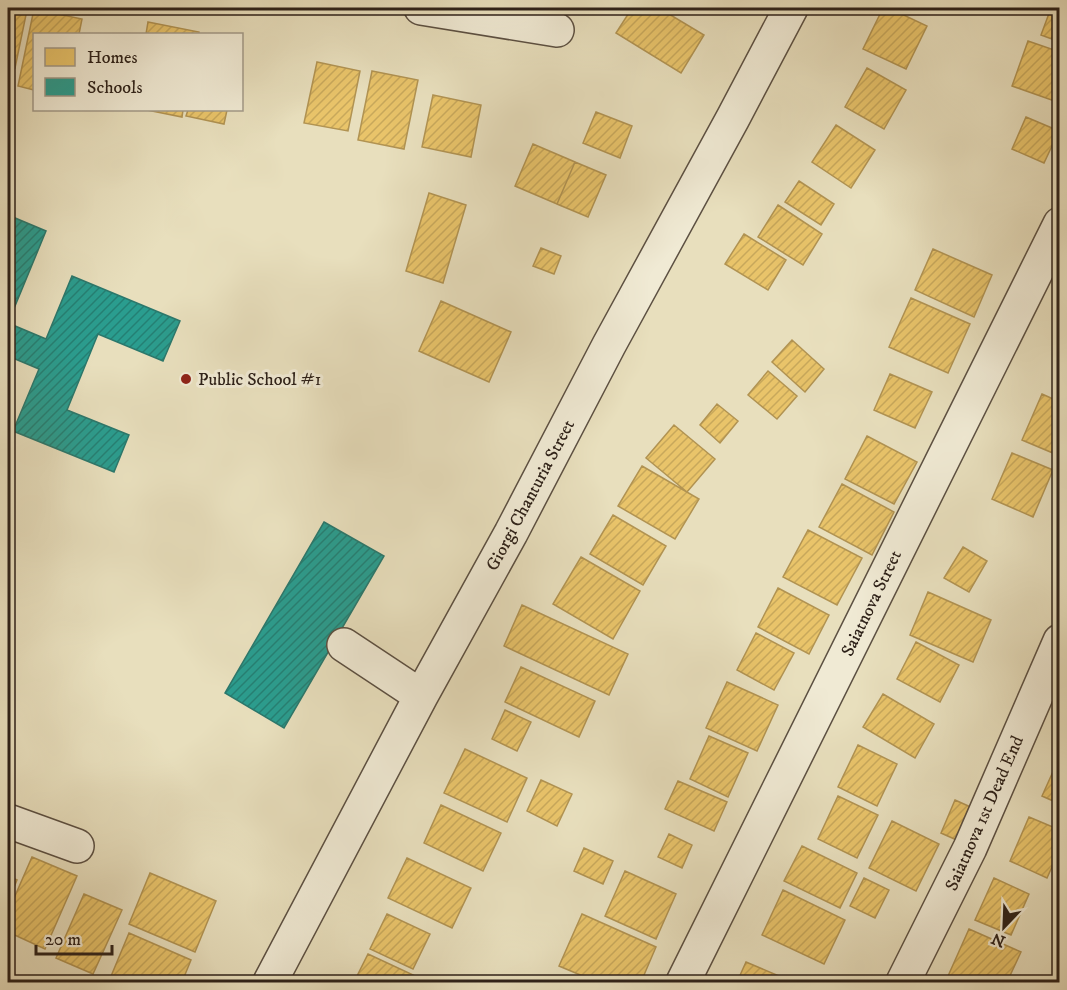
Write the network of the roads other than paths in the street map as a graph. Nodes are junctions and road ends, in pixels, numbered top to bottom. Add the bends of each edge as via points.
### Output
1 (422, 8) edge
2 (791, 8) edge
3 (557, 30) dead end
4 (1059, 224) edge
5 (1059, 641) edge
6 (344, 645) dead end
7 (421, 696) junction
8 (8, 821) edge
9 (77, 846) dead end
10 (270, 982) edge
11 (683, 982) edge
12 (903, 982) edge

1 - 3 street
2 - 7 street, Giorgi Chanturia Street
4 - 11 street, Saiatnova Street
5 - 12 street, Saiatnova 1st Dead End via 970,848
6 - 7 street
7 - 10 street, Giorgi Chanturia Street
8 - 9 street

